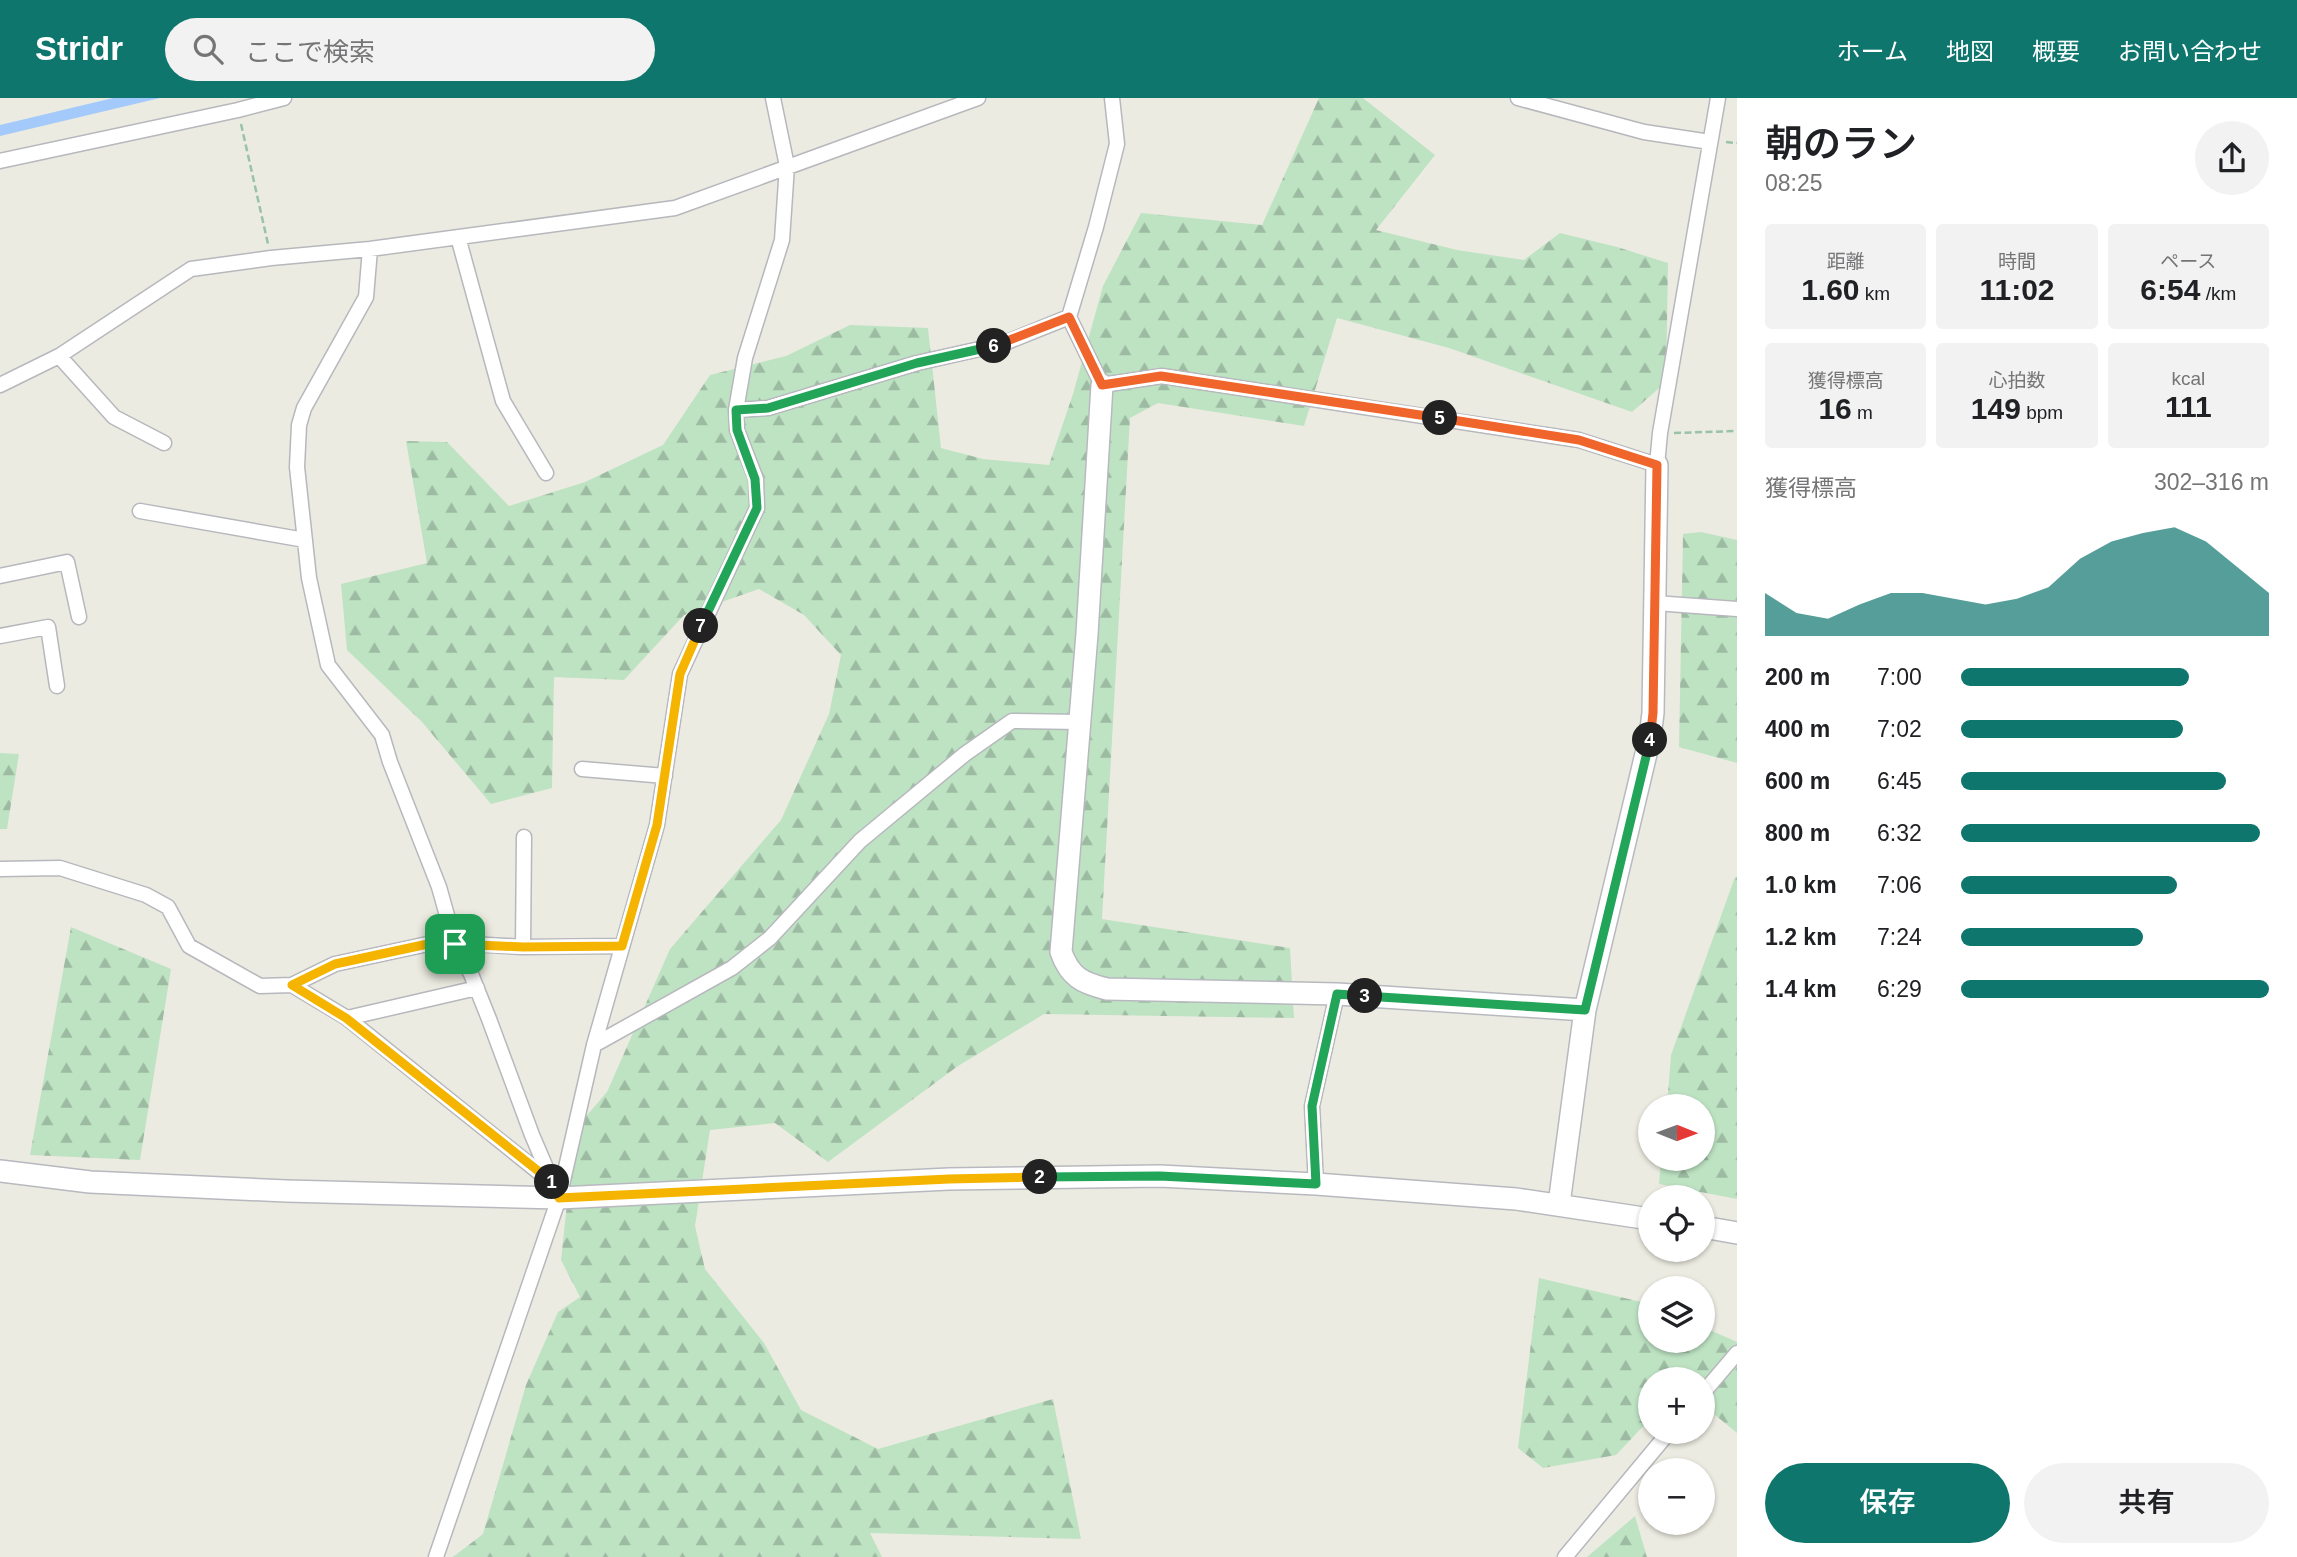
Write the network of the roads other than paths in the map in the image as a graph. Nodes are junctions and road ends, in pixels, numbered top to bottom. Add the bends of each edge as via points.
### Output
1 (284, 98) edge
2 (773, 98) edge
3 (978, 98) edge
4 (1112, 98) edge
5 (1518, 98) edge
6 (1718, 98) edge
7 (1710, 142) junction
8 (0, 161) edge
9 (787, 166) junction
10 (458, 237) junction
11 (370, 249) junction
12 (1069, 317) junction
13 (59, 356) junction
14 (0, 385) edge
15 (1102, 385) junction
16 (736, 410) junction
17 (164, 443) dead end
18 (1657, 465) junction
19 (546, 473) dead end
20 (140, 511) dead end
21 (305, 540) junction
22 (0, 576) edge
23 (1655, 603) junction
24 (1737, 608) edge
25 (79, 617) dead end
26 (0, 636) edge
27 (57, 686) dead end
28 (1080, 722) junction
29 (582, 769) dead end
30 (665, 776) junction
31 (524, 837) dead end
32 (0, 869) edge
33 (455, 944) junction
34 (622, 946) junction
35 (523, 947) junction
36 (292, 985) junction
37 (477, 988) junction
38 (1337, 994) junction
39 (1585, 1010) junction
40 (346, 1018) junction
41 (594, 1045) junction
42 (0, 1171) edge
43 (1316, 1184) junction
44 (555, 1190) junction
45 (1559, 1204) junction
46 (1638, 1217) edge
47 (1715, 1229) edge
48 (1737, 1233) edge
49 (1737, 1353) edge
50 (1715, 1378) edge
51 (1659, 1444) edge
52 (436, 1557) edge
53 (1565, 1557) edge

1 - 8 street
2 - 9 street
3 - 9 street
4 - 12 street via 1117,144
5 - 7 street via 1644,132
6 - 7 street
7 - 18 street
9 - 10 street via 675,208
9 - 16 street via 782,240 745,358
10 - 11 street
10 - 19 street via 503,401
11 - 13 street via 191,269
11 - 21 street via 366,297 299,425 297,467
12 - 15 street
12 - 16 street via 1002,344 917,363 768,408
13 - 14 street
13 - 17 street via 114,417
15 - 18 street via 1161,376 1579,440
15 - 28 street
16 - 30 street via 737,430 755,479 757,508 680,674
18 - 23 street
20 - 21 street
21 - 33 street via 328,666 382,735 439,887
22 - 25 street via 67,562
23 - 24 street
23 - 39 street via 1650,737
26 - 27 street via 48,626
28 - 38 street via 1061,952 1067,968 1087,984 1107,989
28 - 41 street via 1012,721 860,841 770,938 732,968
29 - 30 street
30 - 34 street via 657,825
31 - 35 street
32 - 36 street via 60,868 146,895 169,907 189,947 260,986
33 - 35 street
33 - 36 street via 437,942 335,964
33 - 37 street
34 - 35 street
34 - 41 street
36 - 40 street
37 - 40 street
37 - 44 street
38 - 39 street
38 - 43 street via 1312,1106
39 - 45 street
40 - 44 street
41 - 44 street
42 - 44 street via 90,1182 286,1191
43 - 44 street via 1160,1176
43 - 45 street
44 - 52 street
45 - 46 street
47 - 48 street
49 - 50 street
51 - 53 street

